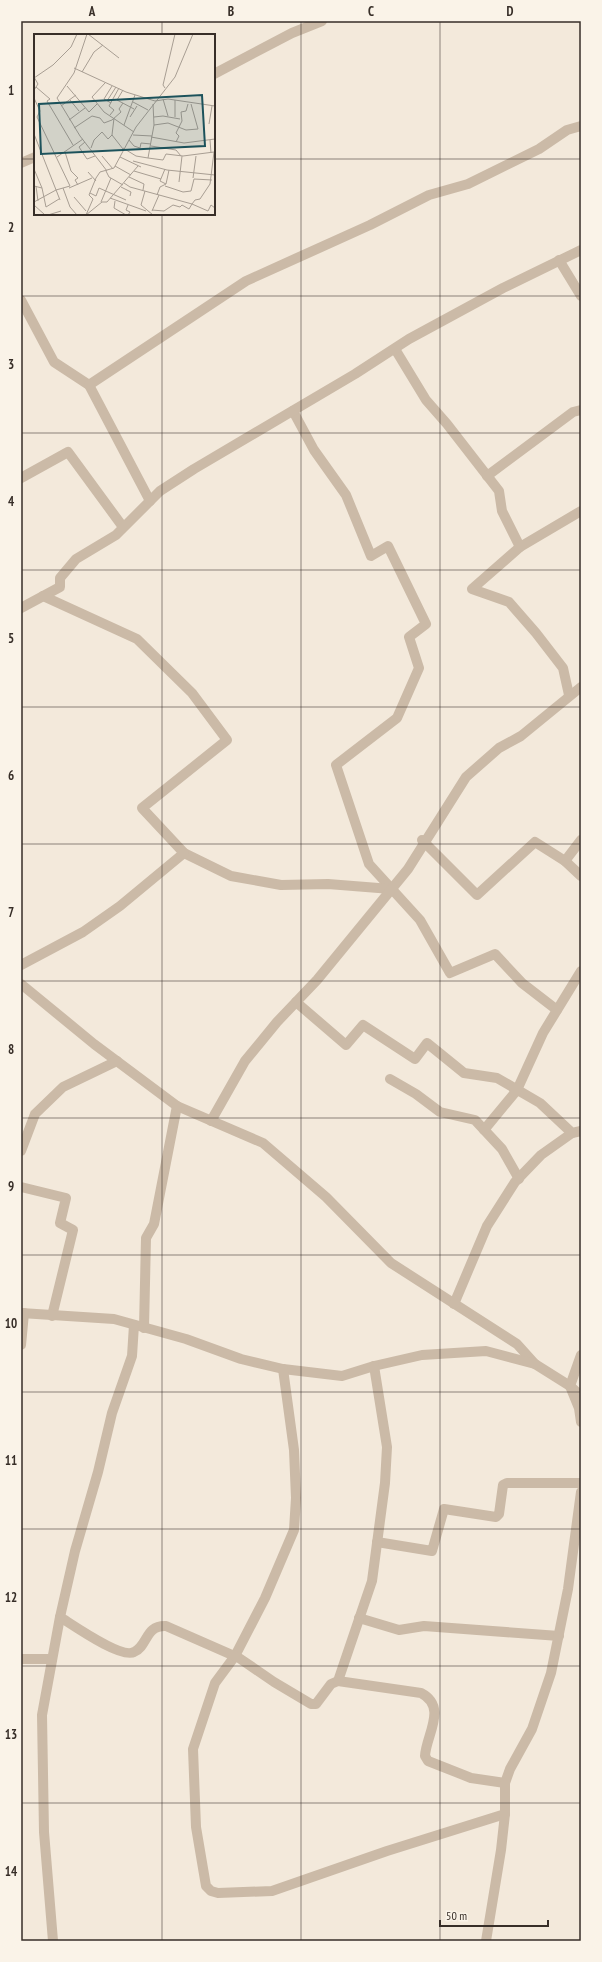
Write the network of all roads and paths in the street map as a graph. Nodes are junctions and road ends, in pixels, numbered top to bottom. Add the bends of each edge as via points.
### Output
1 (322, 21) edge
2 (215, 73) edge
3 (581, 126) edge
4 (34, 157) edge
5 (21, 163) edge
6 (581, 250) edge
7 (558, 260) junction
8 (581, 296) edge
9 (21, 300) edge
10 (395, 348) junction
11 (89, 385) junction
12 (581, 410) edge
13 (293, 411) junction
14 (487, 476) junction
15 (21, 478) edge
16 (150, 500) junction
17 (581, 511) edge
18 (123, 527) junction
19 (520, 547) junction
20 (42, 596) junction
21 (21, 608) edge
22 (581, 687) edge
23 (569, 695) junction
24 (581, 840) edge
25 (423, 841) junction
26 (184, 853) junction
27 (565, 861) junction
28 (581, 876) edge
29 (391, 889) junction
30 (21, 965) edge
31 (581, 971) edge
32 (21, 984) edge
33 (296, 1002) junction
34 (557, 1010) junction
35 (117, 1061) junction
36 (390, 1079) dead end
37 (518, 1090) junction
38 (177, 1106) junction
39 (211, 1121) junction
40 (484, 1130) junction
41 (576, 1132) edge
42 (21, 1151) edge
43 (519, 1179) junction
44 (21, 1187) edge
45 (454, 1304) junction
46 (23, 1313) edge
47 (52, 1316) junction
48 (134, 1325) junction
49 (144, 1328) junction
50 (21, 1345) edge
51 (581, 1355) edge
52 (535, 1364) junction
53 (374, 1366) junction
54 (284, 1369) junction
55 (570, 1386) junction
56 (581, 1396) edge
57 (581, 1422) edge
58 (581, 1483) edge
59 (581, 1492) edge
60 (377, 1542) junction
61 (60, 1617) junction
62 (359, 1618) junction
63 (559, 1636) junction
64 (235, 1656) junction
65 (21, 1659) edge
66 (52, 1659) junction
67 (338, 1681) junction
68 (505, 1784) junction
69 (505, 1814) junction
70 (53, 1941) edge
71 (486, 1941) edge

1 - 2 street via 292,33
3 - 11 street via 567,130 539,149 468,184 429,195 370,225 246,281
4 - 5 street
6 - 7 street
7 - 8 street
7 - 10 street
9 - 11 street via 54,362
10 - 13 street
10 - 14 street via 426,400
11 - 16 street
12 - 14 street via 573,412
13 - 16 street via 194,469
13 - 29 street via 314,450 346,495 371,556 388,546 426,624 409,637 419,668 397,718 336,765 369,864
14 - 19 street via 500,491 502,511
15 - 18 street via 68,452
16 - 18 street
17 - 19 street
18 - 20 street via 116,535 76,559 60,578 60,587
19 - 23 street via 472,589 509,602 563,668
20 - 21 street
20 - 26 street via 137,638 192,693 227,740 142,808
22 - 23 street
23 - 25 street via 521,736 499,748 466,776
24 - 27 street
25 - 27 street via 477,895 535,842
25 - 29 street via 408,869
26 - 29 street via 231,876 281,885 328,884
26 - 30 street via 120,906 83,932
27 - 28 street
29 - 33 street
29 - 34 street via 420,920 450,972 495,954 522,982
31 - 34 street
32 - 35 street
33 - 37 street via 346,1045 363,1025 415,1059 427,1043 464,1073 497,1078
33 - 39 street via 245,1061
34 - 37 street via 543,1033
35 - 38 street
35 - 42 street via 63,1087 35,1114
36 - 40 street via 440,1112 475,1120
37 - 40 street
37 - 41 street via 540,1103
38 - 39 street
38 - 49 street via 154,1224 146,1238
39 - 45 street via 263,1143 326,1197 391,1263
40 - 43 street via 502,1149
41 - 43 street via 540,1155
43 - 45 street via 486,1226
44 - 47 street via 66,1198 60,1223 73,1230
45 - 52 street via 517,1344
46 - 47 street
46 - 50 street
47 - 48 street via 114,1320
48 - 49 street
48 - 61 street via 132,1356 112,1413
49 - 54 street via 186,1339 241,1359
51 - 55 street
52 - 53 street via 486,1351 422,1355
52 - 55 street
53 - 54 street via 342,1376
53 - 60 street via 387,1447
54 - 64 street via 294,1450 294,1530 266,1598
55 - 56 street
55 - 57 street via 579,1408
58 - 60 street via 507,1483 503,1485 499,1514 496,1517 444,1509 432,1551
59 - 63 street
60 - 62 street via 372,1581
61 - 64 street via 125,1653 136,1652 153,1629 166,1626
61 - 66 street
62 - 63 street via 399,1630 424,1626
62 - 67 street
63 - 68 street via 544,1698
64 - 67 street via 311,1704 316,1704 330,1684
64 - 69 street via 216,1684 192,1749 196,1827 206,1886 211,1891 272,1891
65 - 66 street
66 - 70 street via 42,1715 44,1832
67 - 68 street via 426,1696 434,1708 435,1715 424,1756 428,1761 471,1778
68 - 69 street
69 - 71 street via 502,1850

